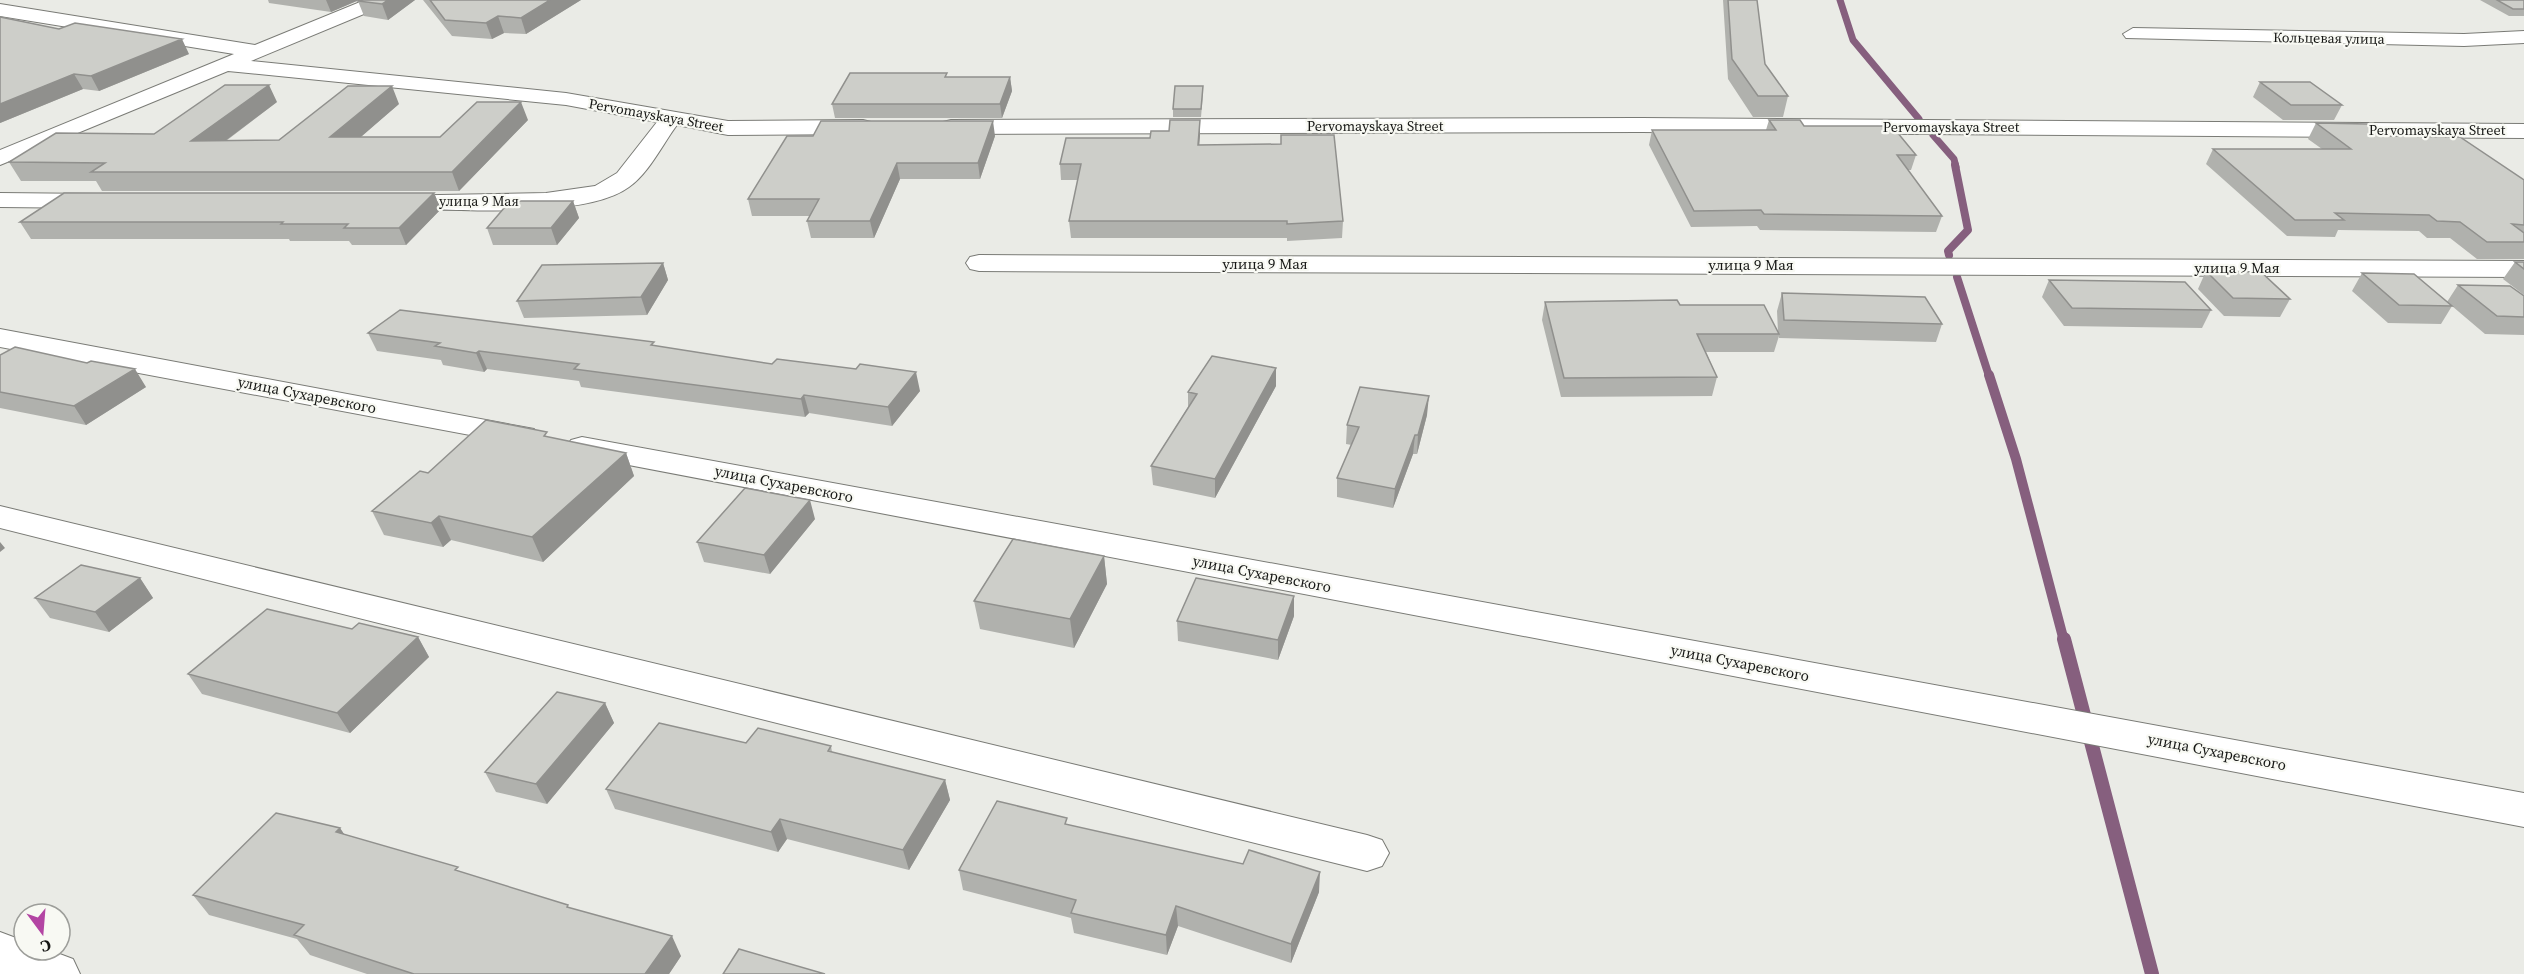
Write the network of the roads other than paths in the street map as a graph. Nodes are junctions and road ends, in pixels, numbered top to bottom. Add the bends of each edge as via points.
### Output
1 (381, 0) edge
2 (0, 10) edge
3 (2133, 34) dead end
4 (2524, 37) edge
5 (260, 52) junction
6 (230, 65) junction
7 (670, 118) junction
8 (882, 127) edge
9 (929, 127) edge
10 (2524, 131) edge
11 (0, 158) edge
12 (0, 200) edge
13 (125, 201) edge
14 (372, 201) edge
15 (979, 263) dead end
16 (2524, 269) edge
17 (0, 338) edge
18 (0, 517) edge
19 (2524, 810) edge
20 (1367, 853) dead end
21 (0, 953) edge
22 (56, 974) edge

1 - 5 street
2 - 5 street
3 - 4 street, Кольцевая улица via 2464,40
5 - 6 street
6 - 7 street, Pervomayskaya Street via 566,99
6 - 11 street
7 - 8 street, Pervomayskaya Street via 728,128
7 - 14 street, улица 9 Мая via 620,184 591,197
9 - 10 street, Pervomayskaya Street via 1641,125
12 - 13 street
15 - 16 street, улица 9 Мая
17 - 19 street, улица Сухаревского
18 - 20 street
21 - 22 street

